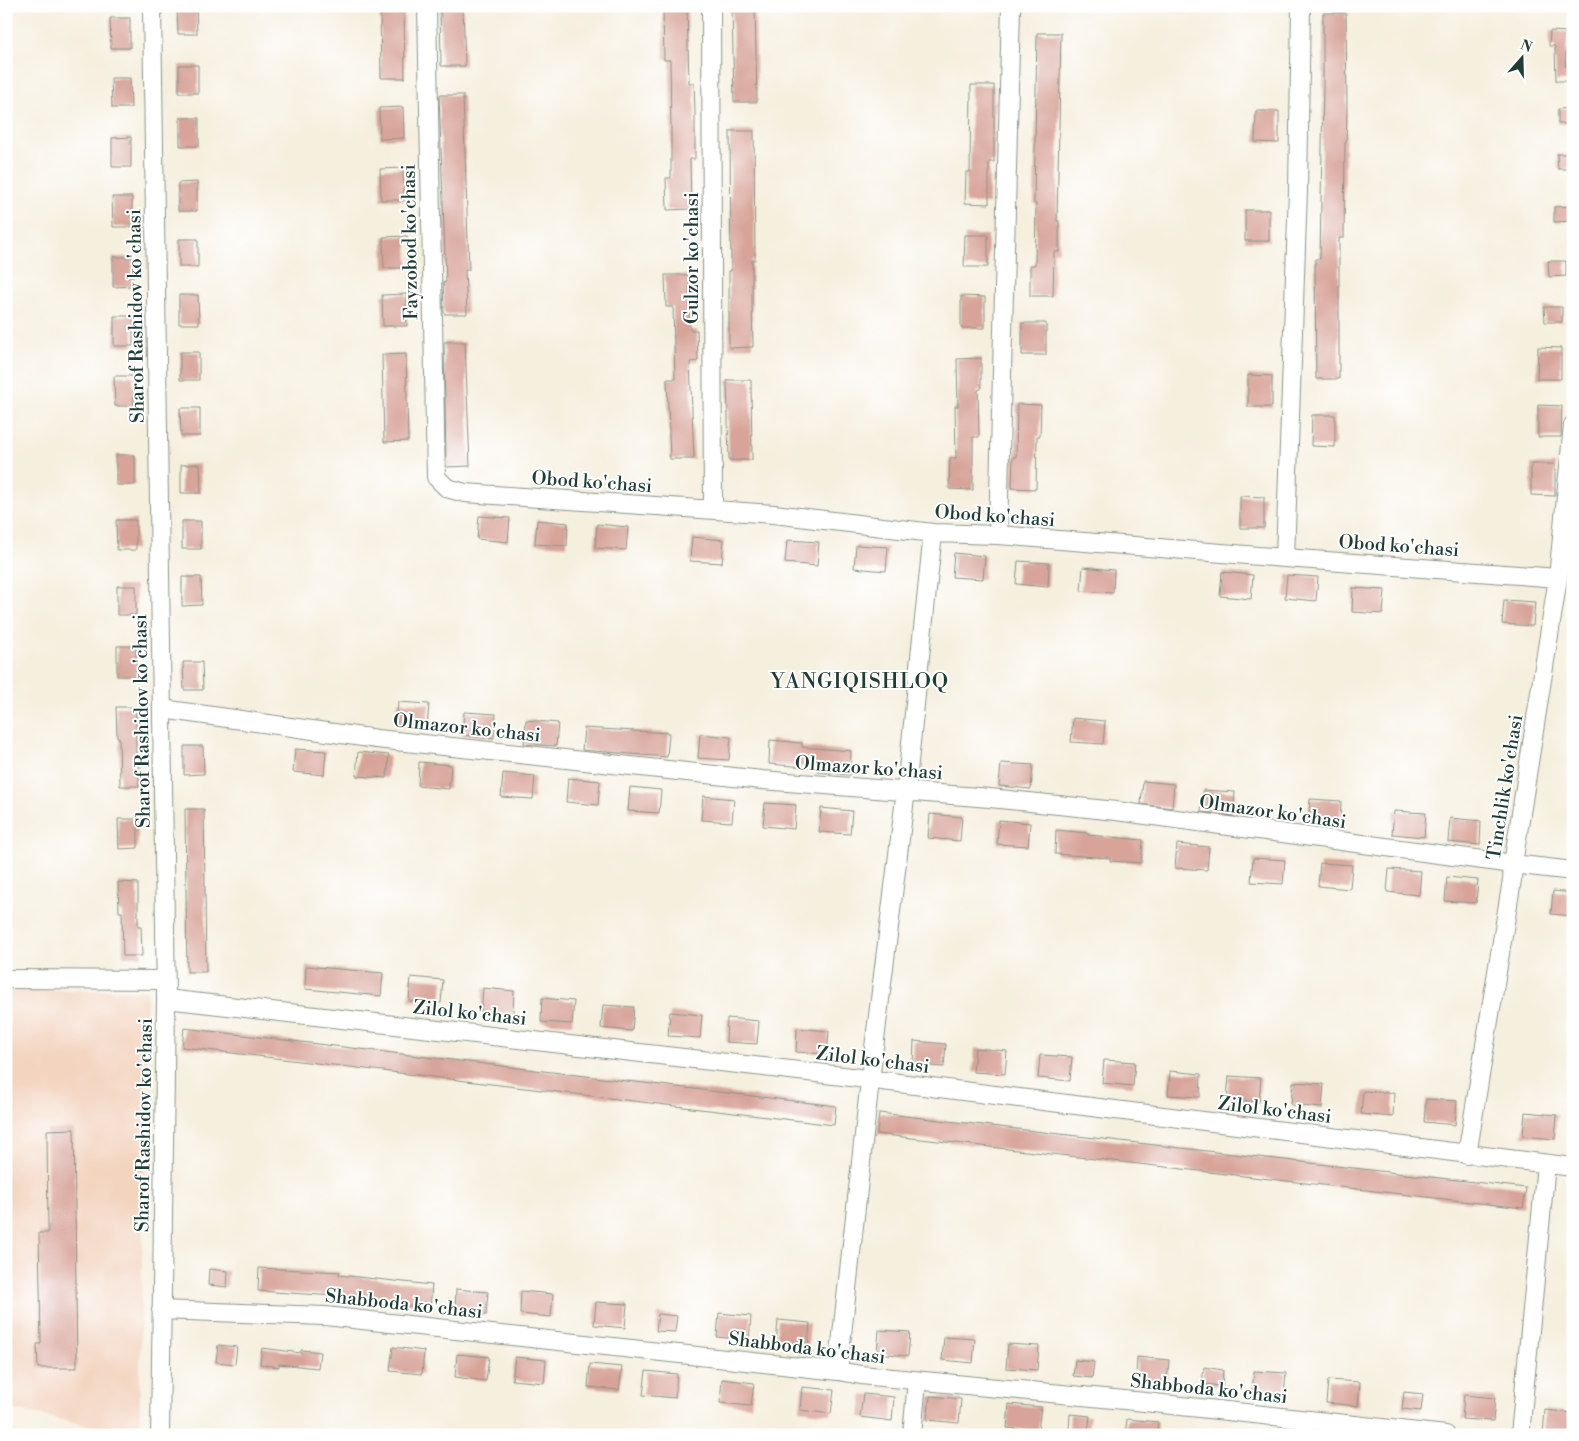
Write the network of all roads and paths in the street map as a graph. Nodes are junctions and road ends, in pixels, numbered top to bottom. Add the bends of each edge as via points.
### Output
1 (152, 6) edge
2 (427, 6) edge
3 (711, 6) edge
4 (1011, 6) edge
5 (1300, 6) edge
6 (1573, 425) edge
7 (436, 477) joint
8 (713, 510) junction
9 (932, 533) junction
10 (998, 535) junction
11 (1285, 558) junction
12 (1558, 578) junction
13 (162, 709) junction
14 (906, 790) junction
15 (1513, 864) junction
16 (1573, 871) edge
17 (6, 979) edge
18 (166, 980) junction
19 (166, 999) junction
20 (870, 1080) junction
21 (1467, 1155) junction
22 (1546, 1164) junction
23 (1573, 1167) edge
24 (162, 1310) junction
25 (838, 1371) junction
26 (917, 1381) junction
27 (160, 1435) edge
28 (912, 1435) edge
29 (1446, 1435) edge
30 (1520, 1435) edge

1 - 13 street, Sharof Rashidov ko'chasi
2 - 7 street, Fayzobod ko'chasi
3 - 8 street, Gulzor ko'chasi
4 - 10 street
5 - 11 street via 1298,190
6 - 12 street, Tinchlik ko'chasi
7 - 8 street, Obod ko'chasi via 446,488 465,494
8 - 9 street, Obod ko'chasi
9 - 10 street, Obod ko'chasi
9 - 14 street
10 - 11 street, Obod ko'chasi
11 - 12 street, Obod ko'chasi
12 - 15 street, Tinchlik ko'chasi
13 - 14 street, Olmazor ko'chasi via 397,741 762,780
13 - 18 street, Sharof Rashidov ko'chasi
14 - 15 street, Olmazor ko'chasi via 1116,811
14 - 20 street
15 - 16 street, Olmazor ko'chasi
15 - 21 street, Tinchlik ko'chasi
17 - 18 street
18 - 19 street, Sharof Rashidov ko'chasi
19 - 20 street, Zilol ko'chasi
19 - 24 street, Sharof Rashidov ko'chasi
20 - 21 street, Zilol ko'chasi
20 - 25 street
21 - 22 street, Zilol ko'chasi
22 - 23 street, Zilol ko'chasi
22 - 30 street
24 - 25 street, Shabboda ko'chasi via 326,1316
24 - 27 street, Sharof Rashidov ko'chasi
25 - 26 street, Shabboda ko'chasi
26 - 28 street
26 - 29 street, Shabboda ko'chasi

